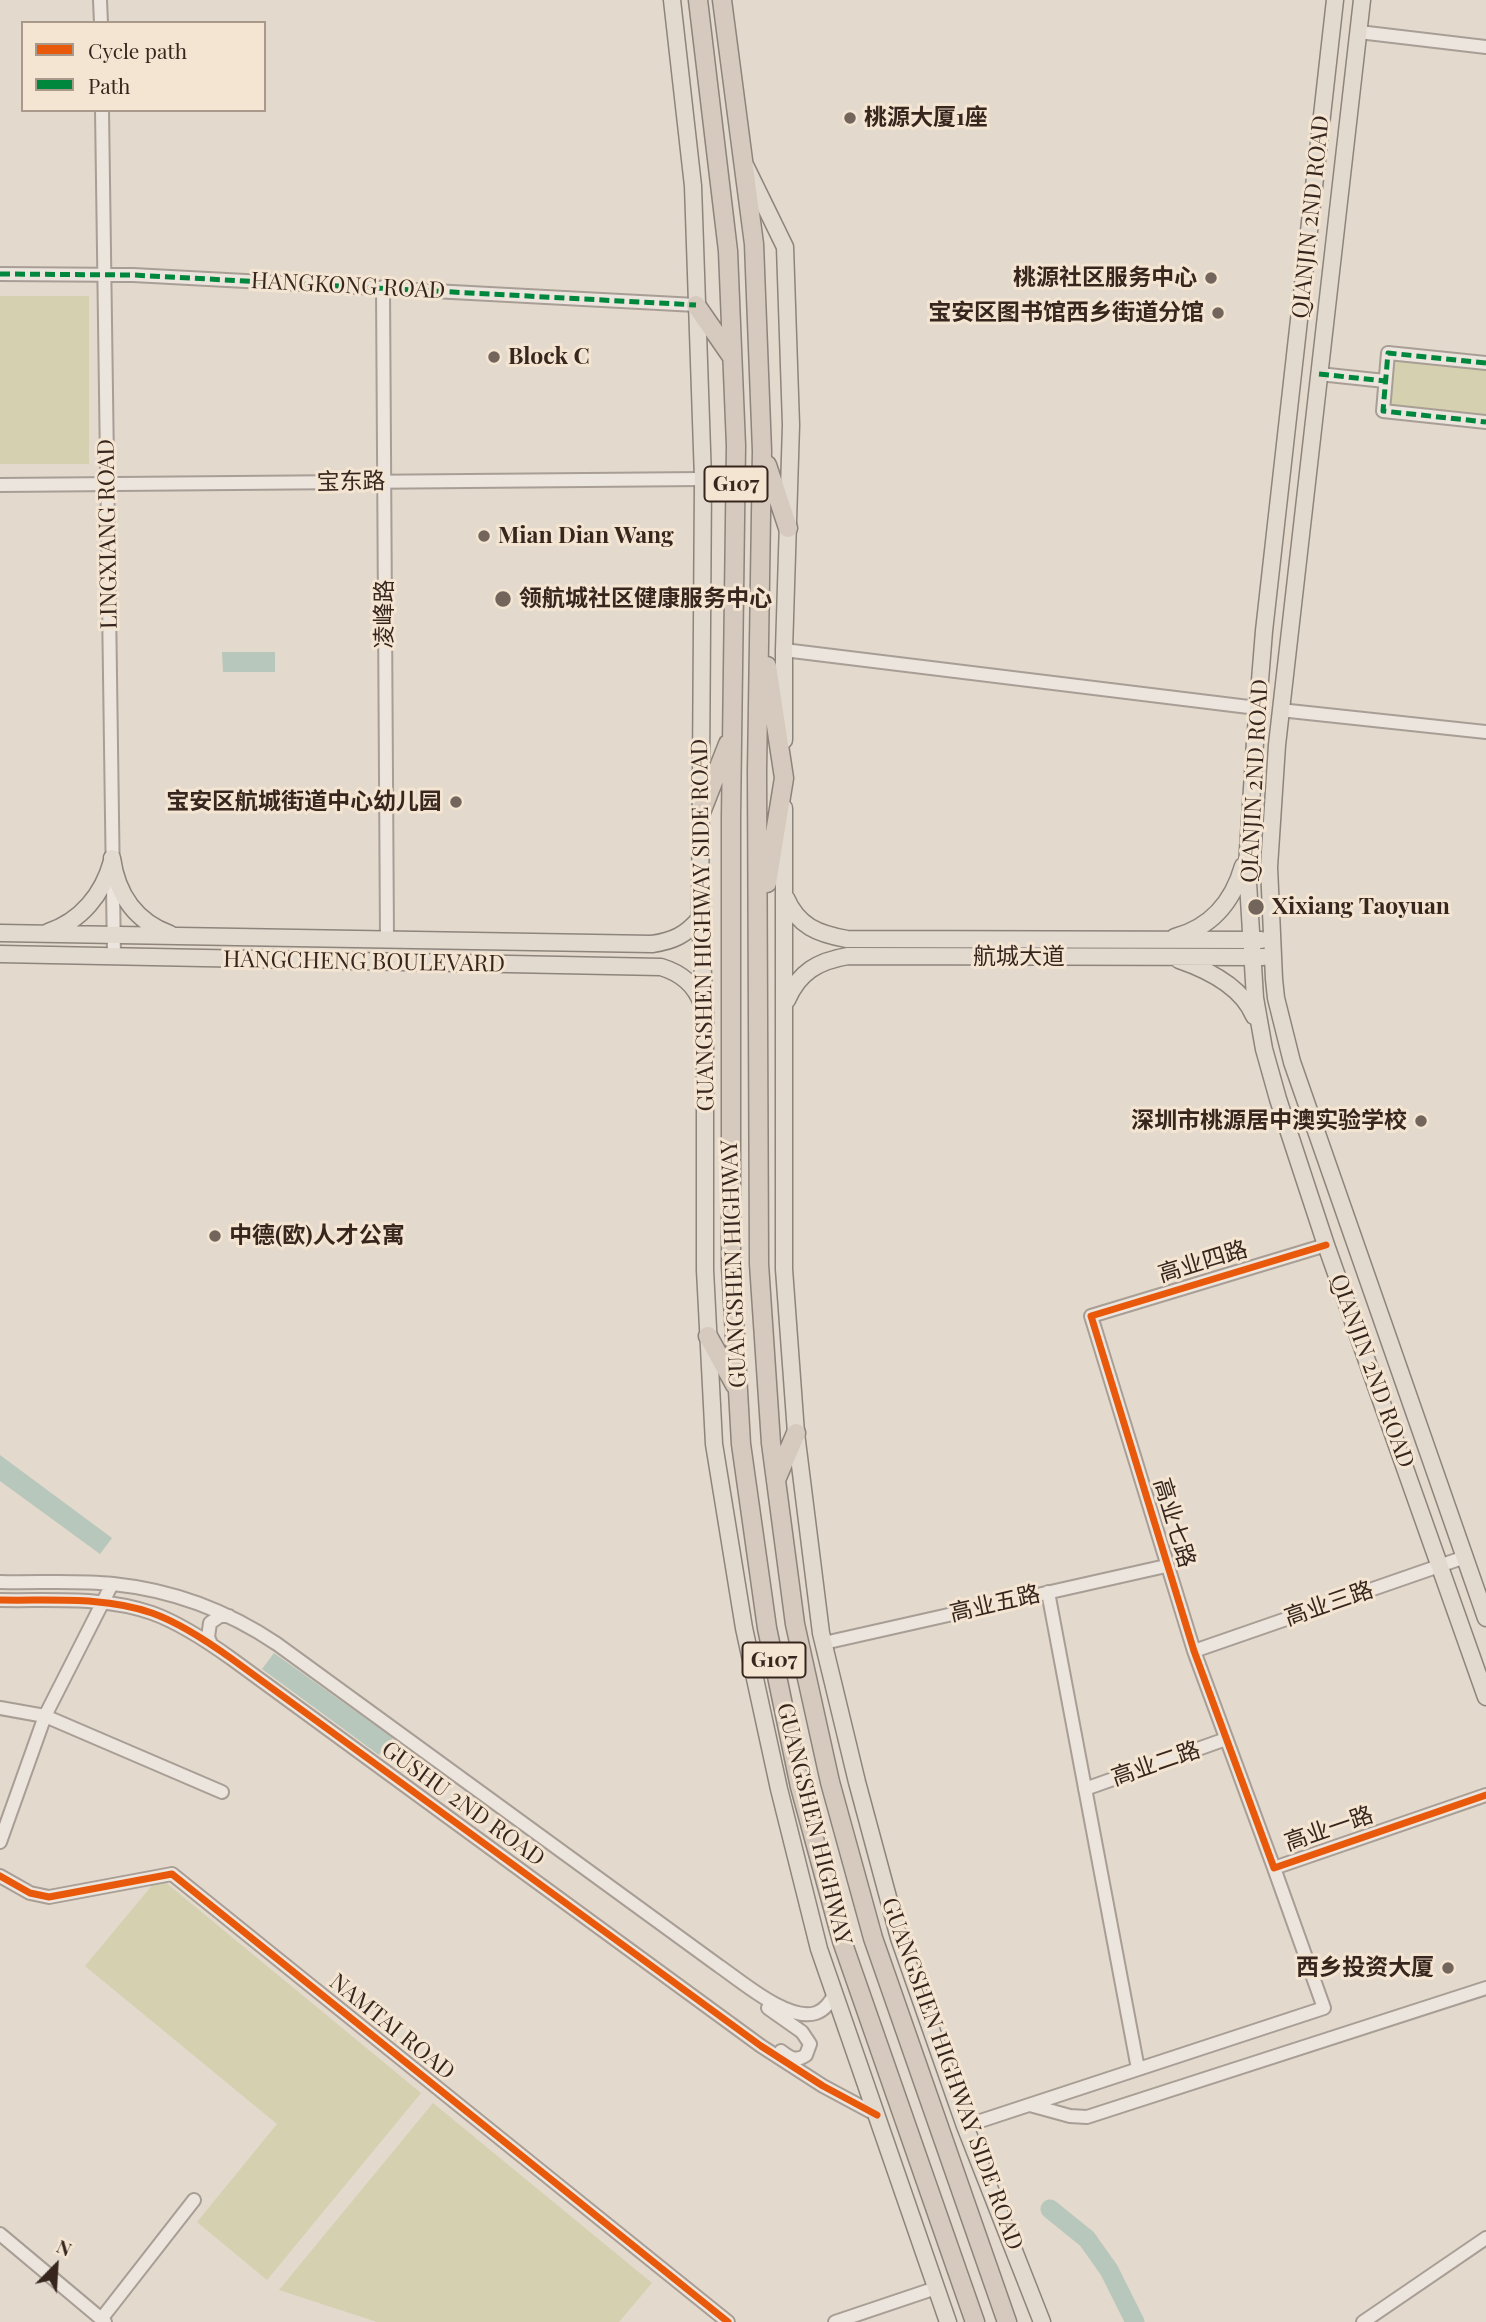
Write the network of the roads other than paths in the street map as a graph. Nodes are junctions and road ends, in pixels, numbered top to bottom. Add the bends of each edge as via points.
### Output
1 (100, 0) edge
2 (672, 0) edge
3 (698, 0) edge
4 (722, 0) edge
5 (1335, 0) edge
6 (1362, 0) edge
7 (101, 21) edge
8 (1359, 32) junction
9 (1486, 47) edge
10 (102, 112) edge
11 (744, 162) junction
12 (0, 274) edge
13 (104, 274) junction
14 (383, 287) junction
15 (696, 305) junction
16 (733, 357) junction
17 (1486, 363) edge
18 (1319, 374) junction
19 (1385, 381) junction
20 (1486, 422) edge
21 (762, 451) junction
22 (703, 479) junction
23 (384, 482) junction
24 (107, 484) junction
25 (0, 485) edge
26 (788, 528) junction
27 (759, 613) junction
28 (784, 650) junction
29 (1257, 708) junction
30 (1280, 710) junction
31 (1486, 733) edge
32 (732, 735) junction
33 (784, 778) junction
34 (700, 815) junction
35 (1248, 843) junction
36 (113, 858) junction
37 (785, 896) junction
38 (700, 918) junction
39 (759, 932) junction
40 (0, 933) edge
41 (38, 934) junction
42 (114, 936) junction
43 (190, 937) junction
44 (387, 940) junction
45 (577, 943) junction
46 (1163, 948) junction
47 (1252, 949) junction
48 (1272, 949) junction
49 (0, 954) edge
50 (114, 957) junction
51 (577, 966) junction
52 (786, 1003) junction
53 (705, 1013) junction
54 (1259, 1028) junction
55 (1326, 1245) junction
56 (1091, 1316) joint
57 (708, 1336) junction
58 (738, 1390) junction
59 (796, 1433) junction
60 (776, 1480) junction
61 (1465, 1557) junction
62 (1441, 1565) junction
63 (1166, 1566) junction
64 (0, 1583) edge
65 (112, 1584) junction
66 (1048, 1592) junction
67 (0, 1600) edge
68 (101, 1602) junction
69 (229, 1616) junction
70 (1486, 1618) edge
71 (824, 1643) junction
72 (211, 1644) junction
73 (1194, 1651) junction
74 (1486, 1697) edge
75 (0, 1708) edge
76 (45, 1716) junction
77 (1227, 1739) junction
78 (1085, 1789) junction
79 (222, 1792) dead end
80 (1486, 1795) edge
81 (0, 1842) edge
82 (1274, 1868) junction
83 (0, 1876) edge
84 (719, 1966) junction
85 (1486, 1988) edge
86 (835, 1994) junction
87 (698, 1999) junction
88 (1138, 2069) junction
89 (1030, 2105) junction
90 (877, 2115) junction
91 (965, 2126) junction
92 (194, 2200) dead end
93 (0, 2234) edge
94 (1486, 2238) edge
95 (936, 2288) junction
96 (104, 2320) edge
97 (728, 2322) edge
98 (835, 2322) edge
99 (948, 2322) edge
100 (975, 2322) edge
101 (1007, 2322) edge
102 (1042, 2322) edge
103 (1363, 2322) edge

1 - 7 street
2 - 15 main road, GUANGSHEN HIGHWAY SIDE ROAD via 693,186
3 - 16 highway, G107 via 728,251
4 - 11 highway, G107
5 - 29 main road, QIANJIN 2ND ROAD
6 - 8 main road, QIANJIN 2ND ROAD
8 - 9 street
8 - 18 main road, QIANJIN 2ND ROAD
10 - 13 street, LINGXIANG ROAD
11 - 21 highway, G107 via 754,244
11 - 26 main road, GUANGSHEN HIGHWAY SIDE ROAD via 785,247 791,425
12 - 13 street, HANGKONG ROAD
13 - 14 street, HANGKONG ROAD
13 - 24 street, LINGXIANG ROAD
14 - 15 street, HANGKONG ROAD
14 - 23 street, 凌峰路
15 - 16 highway
15 - 22 main road, GUANGSHEN HIGHWAY SIDE ROAD
16 - 32 highway, G107
17 - 19 street via 1388,353
18 - 19 street
18 - 30 main road, QIANJIN 2ND ROAD
19 - 20 street via 1383,411
21 - 26 highway
21 - 27 highway, G107
22 - 23 street, 宝东路
22 - 34 main road, GUANGSHEN HIGHWAY SIDE ROAD
23 - 24 street, 宝东路
23 - 44 street, 凌峰路
24 - 25 street, 宝东路
24 - 36 street, LINGXIANG ROAD
26 - 28 main road, GUANGSHEN HIGHWAY SIDE ROAD
27 - 33 highway
27 - 39 highway, G107
28 - 29 street
28 - 33 main road, GUANGSHEN HIGHWAY SIDE ROAD
29 - 35 main road, QIANJIN 2ND ROAD
30 - 31 street
30 - 48 main road, QIANJIN 2ND ROAD via 1270,843
32 - 34 highway
32 - 58 highway, G107 via 731,1266
33 - 37 main road, GUANGSHEN HIGHWAY SIDE ROAD
33 - 39 highway
34 - 38 main road, GUANGSHEN HIGHWAY SIDE ROAD
35 - 46 main road via 1236,888 1216,915
35 - 47 main road, QIANJIN 2ND ROAD
36 - 41 main road via 93,902 68,923
36 - 42 street, LINGXIANG ROAD
36 - 43 main road via 119,888 135,913 160,930
37 - 46 main road, 航城大道 via 802,923 847,939
37 - 52 main road, GUANGSHEN HIGHWAY SIDE ROAD
38 - 45 main road, HANGCHENG BOULEVARD via 668,942
38 - 53 main road, GUANGSHEN HIGHWAY SIDE ROAD
39 - 60 highway, G107 via 759,1264
40 - 41 main road, HANGCHENG BOULEVARD
41 - 42 main road, HANGCHENG BOULEVARD
42 - 43 main road, HANGCHENG BOULEVARD
42 - 50 street, LINGXIANG ROAD
43 - 44 main road, HANGCHENG BOULEVARD
44 - 45 main road, HANGCHENG BOULEVARD
45 - 51 main road via 589,954 587,961
46 - 47 main road, 航城大道
46 - 52 main road, 航城大道 via 848,956 815,965 803,974
46 - 54 main road via 1227,984 1251,1009
47 - 48 main road, 航城大道
47 - 54 main road, QIANJIN 2ND ROAD
48 - 61 main road, QIANJIN 2ND ROAD via 1276,998 1292,1062
49 - 50 main road, HANGCHENG BOULEVARD
50 - 51 main road, HANGCHENG BOULEVARD
51 - 53 main road, HANGCHENG BOULEVARD via 671,970 690,983
52 - 59 main road, GUANGSHEN HIGHWAY SIDE ROAD via 784,1269
53 - 57 main road, GUANGSHEN HIGHWAY SIDE ROAD
54 - 55 main road, QIANJIN 2ND ROAD
55 - 56 street, 高业四路
55 - 62 main road, QIANJIN 2ND ROAD
56 - 63 street, 高业七路
57 - 58 highway
57 - 86 main road, GUANGSHEN HIGHWAY SIDE ROAD via 714,1444 744,1628 779,1789 819,1949
58 - 100 highway, GUANGSHEN HIGHWAY / G107 via 741,1444 767,1628 800,1787 842,1941
59 - 60 highway
59 - 71 main road, GUANGSHEN HIGHWAY SIDE ROAD
60 - 101 highway, GUANGSHEN HIGHWAY / G107 via 795,1624 830,1782 873,1938
61 - 62 street, 高业三路
61 - 70 main road, QIANJIN 2ND ROAD
62 - 73 street, 高业三路
62 - 74 main road, QIANJIN 2ND ROAD
63 - 66 street, 高业五路
63 - 73 street, 高业七路
64 - 65 street, GUSHU 2ND ROAD
65 - 68 street
65 - 69 street, GUSHU 2ND ROAD via 165,1594
66 - 71 street, 高业五路
66 - 78 street
67 - 68 street, GUSHU 2ND ROAD
68 - 72 street, GUSHU 2ND ROAD via 153,1613
68 - 76 street
69 - 72 street via 210,1623
69 - 84 street, GUSHU 2ND ROAD via 277,1644
71 - 91 main road, GUANGSHEN HIGHWAY SIDE ROAD via 899,1938
72 - 87 street, GUSHU 2ND ROAD
73 - 77 street, 高业七路
75 - 76 street
76 - 79 street
76 - 81 street
77 - 78 street, 高业二路
77 - 82 street, 高业一路
78 - 88 street
80 - 82 street, 高业一路
82 - 88 street via 1324,2008
83 - 97 street, NAMTAI ROAD via 30,1893 49,1897 172,1874
84 - 86 street, GUSHU 2ND ROAD via 796,2013 817,2013
84 - 87 street via 806,2035 809,2051 802,2058 791,2058
85 - 89 street via 1087,2117
86 - 90 main road, GUANGSHEN HIGHWAY SIDE ROAD
87 - 90 street, GUSHU 2ND ROAD via 800,2073
88 - 89 street
89 - 91 street
90 - 95 main road, GUANGSHEN HIGHWAY SIDE ROAD
91 - 102 main road, GUANGSHEN HIGHWAY SIDE ROAD
92 - 96 street
93 - 96 street
94 - 103 street
95 - 98 street
95 - 99 main road, GUANGSHEN HIGHWAY SIDE ROAD

